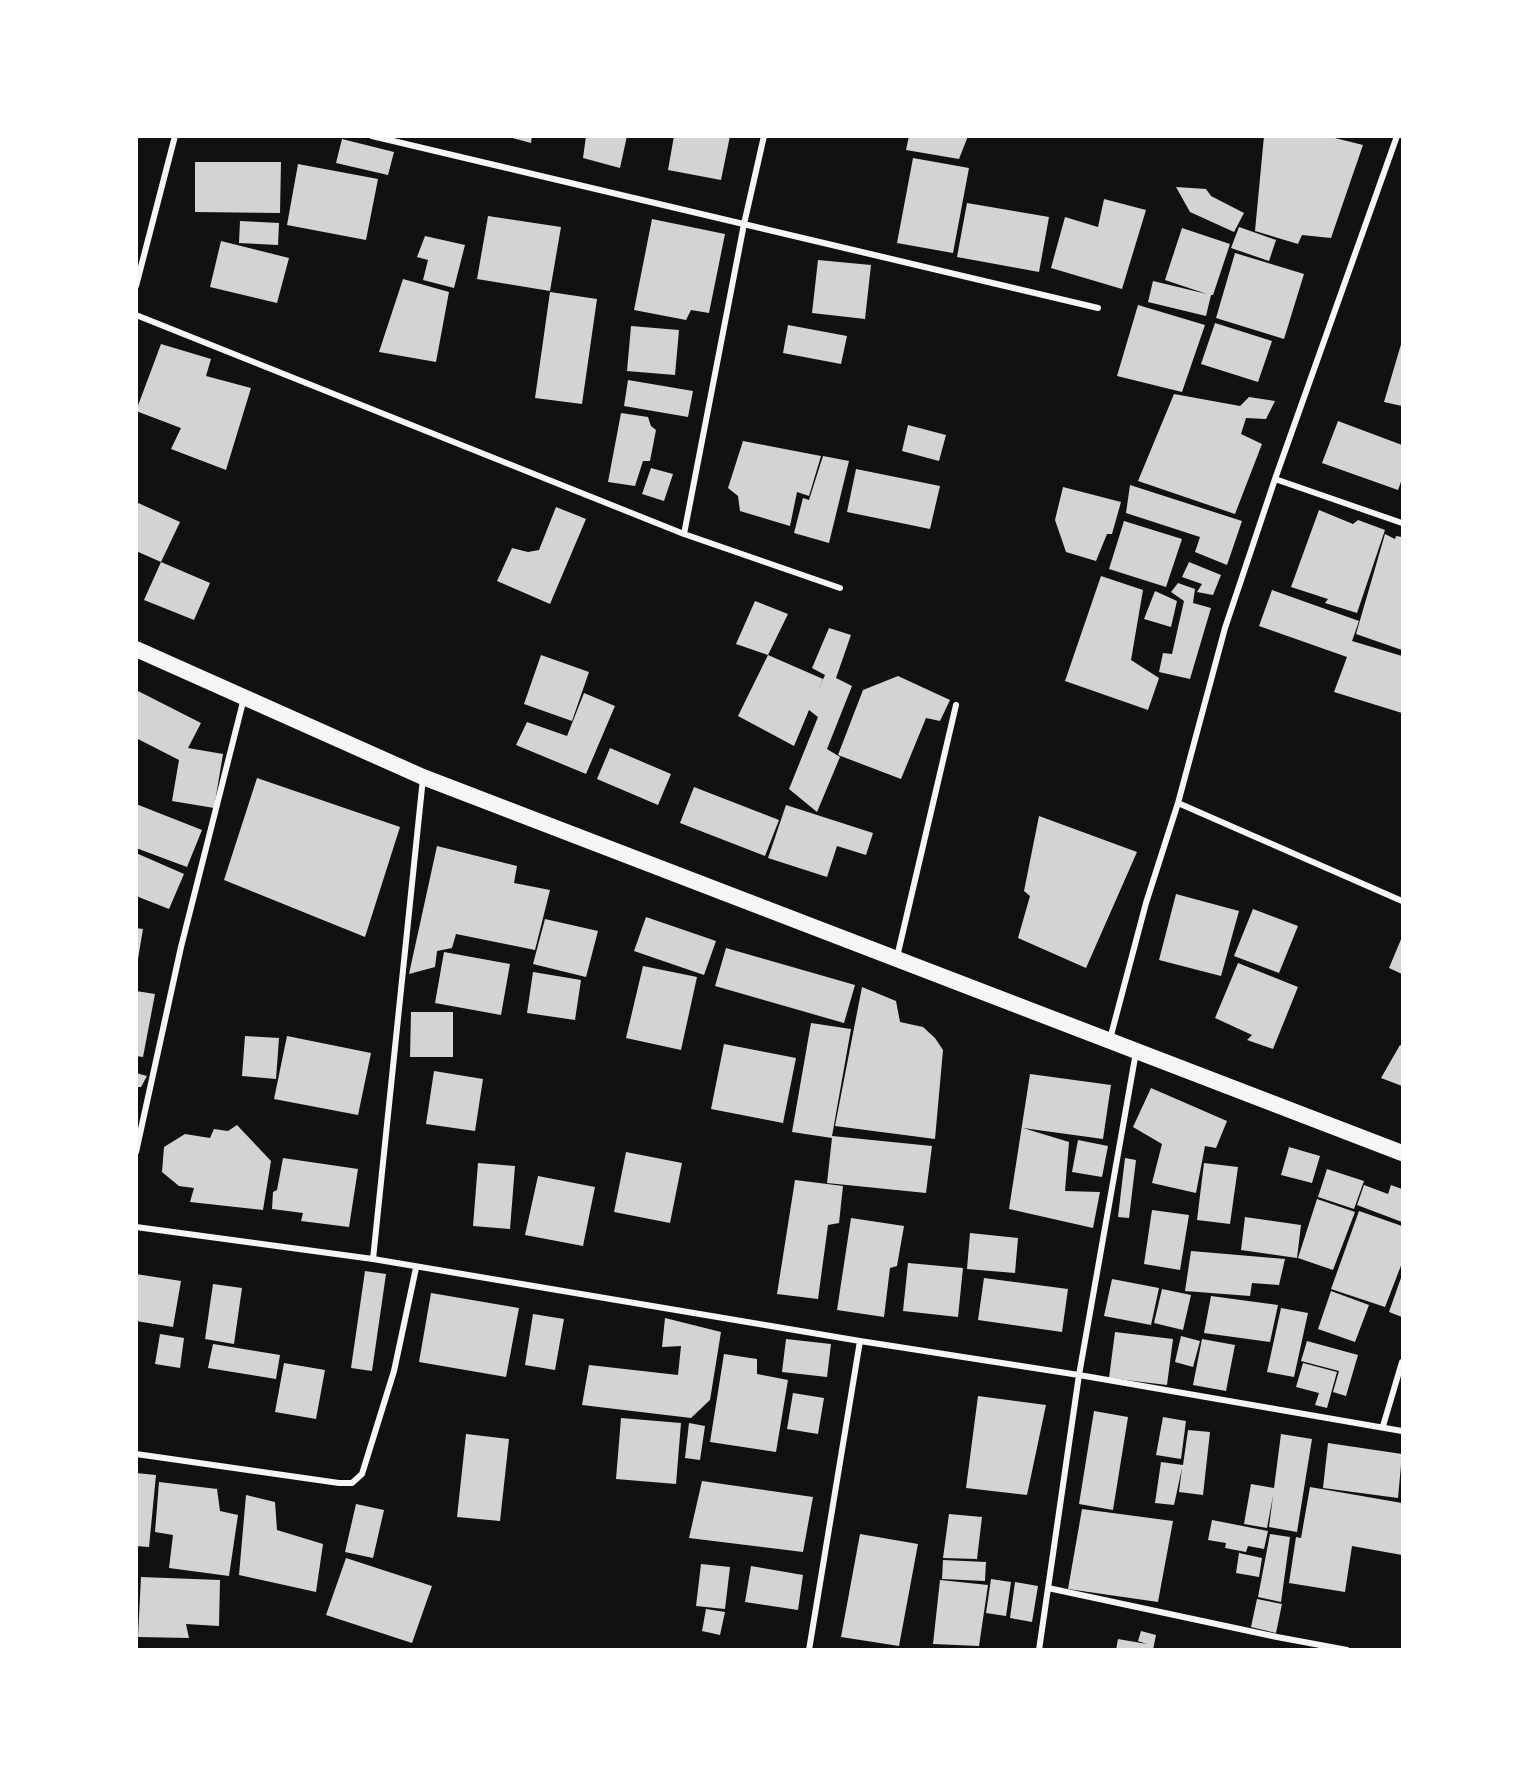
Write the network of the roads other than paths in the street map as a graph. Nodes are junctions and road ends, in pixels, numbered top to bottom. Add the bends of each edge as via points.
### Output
1 (175, 136) edge
2 (372, 136) edge
3 (764, 136) edge
4 (1397, 136) edge
5 (744, 224) junction
6 (136, 286) edge
7 (1098, 308) dead end
8 (136, 315) edge
9 (1275, 479) junction
10 (1402, 523) edge
11 (684, 534) junction
12 (840, 588) dead end
13 (136, 649) edge
14 (244, 697) junction
15 (956, 705) dead end
16 (423, 777) junction
17 (1178, 804) junction
18 (1402, 901) edge
19 (897, 957) junction
20 (1110, 1041) junction
21 (1136, 1052) junction
22 (136, 1152) edge
23 (1402, 1153) edge
24 (136, 1227) edge
25 (373, 1259) junction
26 (417, 1268) junction
27 (860, 1341) junction
28 (1402, 1362) edge
29 (1079, 1375) junction
30 (1383, 1426) junction
31 (1402, 1431) edge
32 (136, 1454) edge
33 (1048, 1588) junction
34 (809, 1650) edge
35 (1039, 1650) edge
36 (1347, 1650) edge

1 - 6 street
2 - 5 street
3 - 5 street
4 - 9 street
5 - 7 street
5 - 11 street
8 - 11 street
9 - 10 street
9 - 17 street via 1225,628
11 - 12 street
13 - 14 highway
14 - 16 highway
14 - 22 street via 181,947
15 - 19 street
16 - 19 highway
16 - 25 street
17 - 18 street
17 - 20 street via 1146,903
19 - 20 highway
20 - 21 highway
21 - 23 highway
21 - 29 street
24 - 25 street
25 - 26 street
26 - 27 street
26 - 32 street via 394,1371 362,1474 352,1483
27 - 29 street
27 - 34 street
28 - 30 street
29 - 30 street
29 - 33 street
30 - 31 street
33 - 35 street
33 - 36 street

